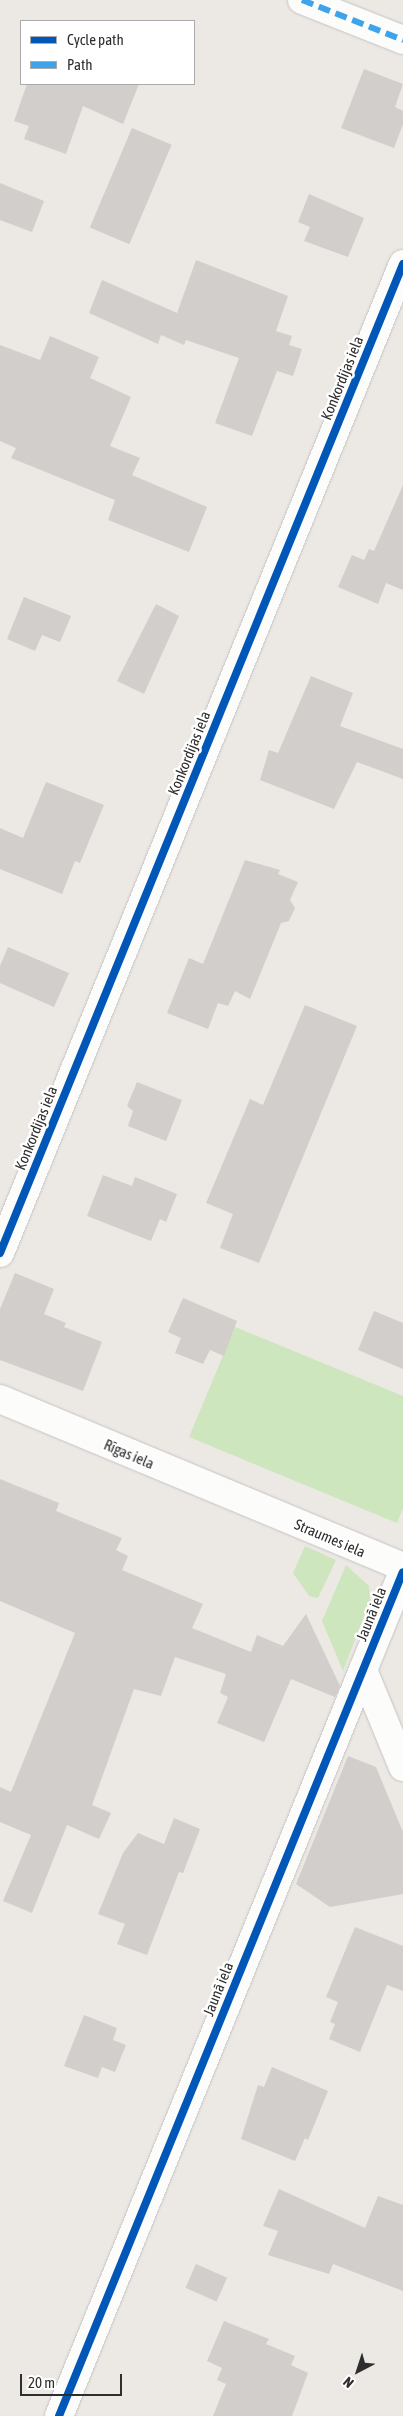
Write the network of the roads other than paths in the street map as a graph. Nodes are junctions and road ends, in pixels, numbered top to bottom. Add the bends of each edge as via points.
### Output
1 (302, 0) edge
2 (403, 40) edge
3 (403, 264) edge
4 (0, 1252) edge
5 (0, 1399) edge
6 (257, 1508) joint
7 (403, 1567) edge
8 (403, 1572) edge
9 (364, 1670) junction
10 (403, 1767) edge
11 (59, 2416) edge

1 - 2 street
3 - 4 street, Konkordijas iela
5 - 6 street, Rīgas iela
6 - 7 street, Straumes iela
8 - 9 street, Jaunā iela
9 - 10 street
9 - 11 street, Jaunā iela

